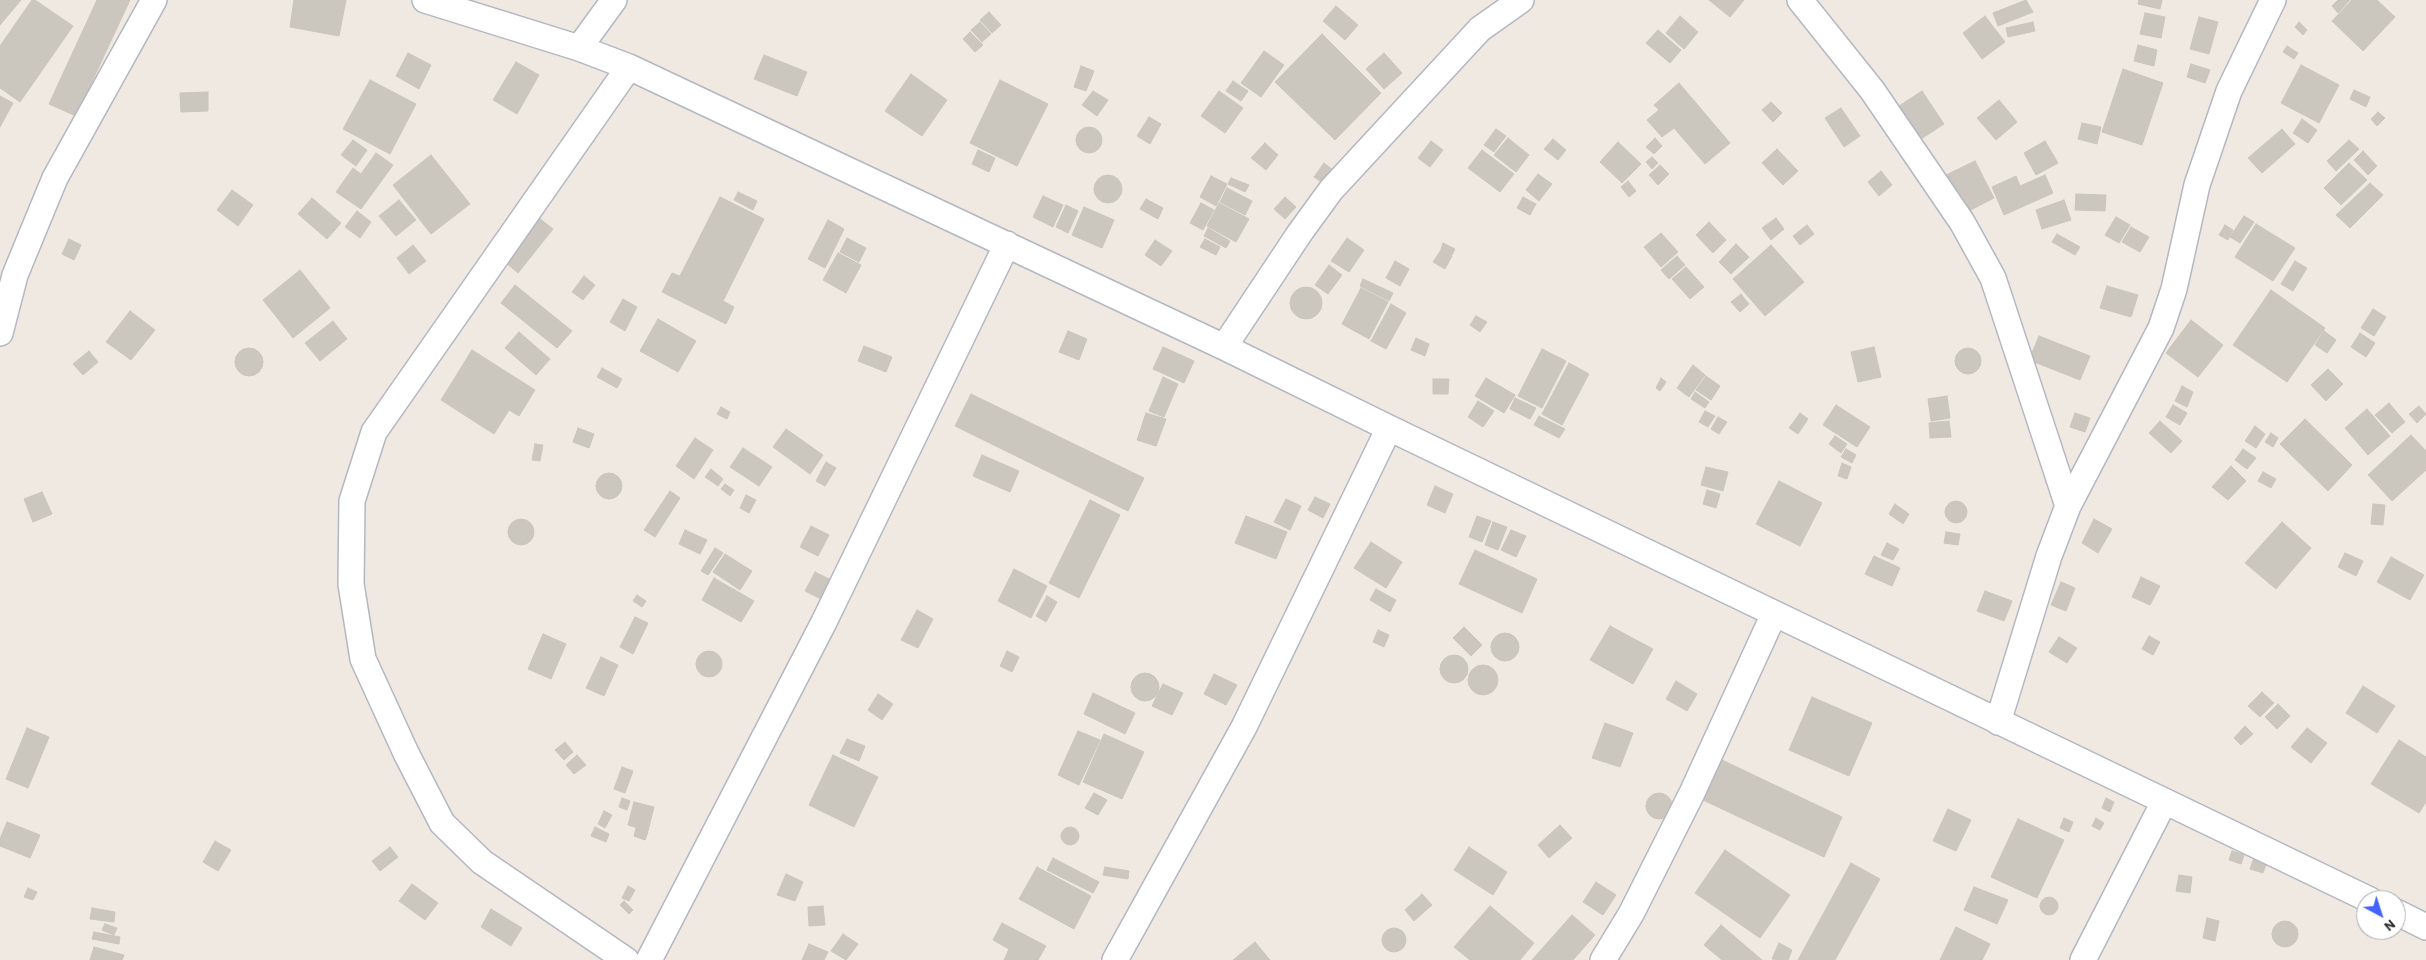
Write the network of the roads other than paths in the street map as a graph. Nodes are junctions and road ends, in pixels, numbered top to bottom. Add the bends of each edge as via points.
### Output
1 (154, 0) edge
2 (426, 0) edge
3 (614, 0) edge
4 (1521, 0) edge
5 (1800, 0) edge
6 (2273, 0) edge
7 (579, 48) junction
8 (629, 67) junction
9 (1007, 244) junction
10 (0, 332) edge
11 (1224, 347) junction
12 (1389, 428) junction
13 (2068, 506) junction
14 (1774, 614) junction
15 (1998, 722) junction
16 (2164, 802) junction
17 (2356, 893) edge
18 (2406, 917) edge
19 (2426, 927) edge
20 (626, 960) edge
21 (649, 960) edge
22 (1115, 960) edge
23 (1603, 960) edge
24 (2083, 960) edge

1 - 10 street via 55,178 14,275
2 - 7 street
3 - 7 street
4 - 11 street via 1480,30 1331,190
5 - 13 street via 1872,90 1962,222 1993,278
6 - 13 street via 2229,92 2197,185 2174,289 2161,328
7 - 8 street
8 - 9 street
8 - 20 street via 374,432 352,501 351,584 363,659 442,823 482,862
9 - 11 street
9 - 21 street via 824,622
11 - 12 street
12 - 14 street
12 - 22 street via 1244,726
13 - 15 street via 2049,556
14 - 15 street
14 - 23 street via 1687,802 1631,914
15 - 16 street
16 - 17 street
16 - 24 street
18 - 19 street

